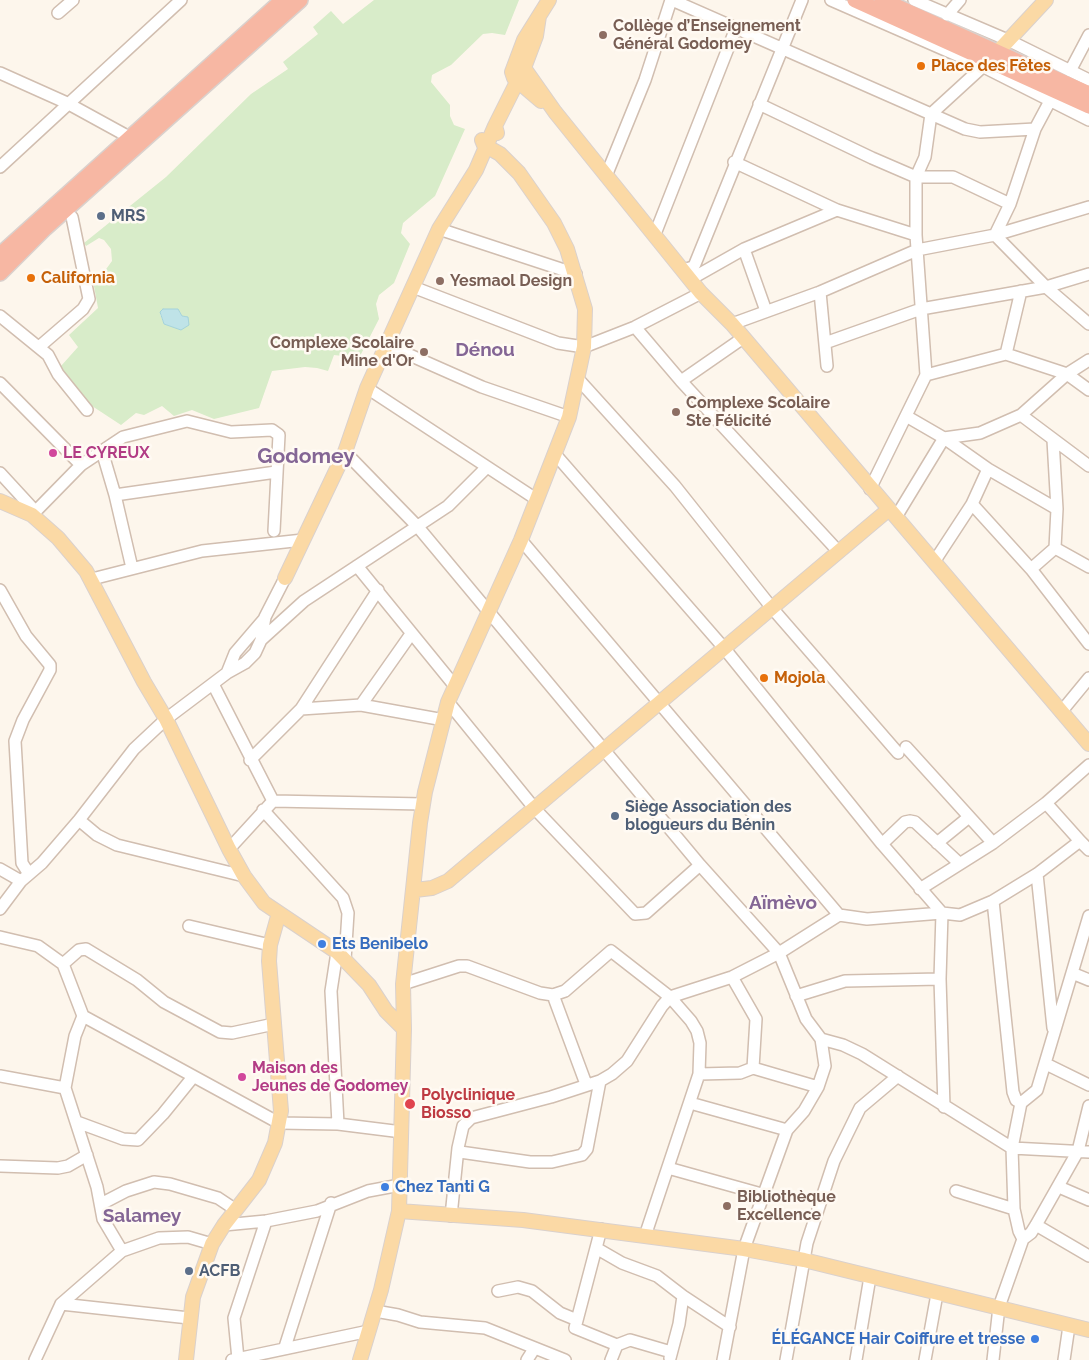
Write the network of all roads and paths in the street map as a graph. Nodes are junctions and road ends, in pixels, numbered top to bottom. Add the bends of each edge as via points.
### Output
1 (73, 0) edge
2 (181, 0) edge
3 (282, 0) edge
4 (300, 0) edge
5 (549, 0) edge
6 (671, 0) edge
7 (802, 0) edge
8 (831, 0) edge
9 (855, 0) edge
10 (882, 0) edge
11 (914, 0) edge
12 (960, 0) edge
13 (1046, 0) edge
14 (58, 13) dead end
15 (947, 15) junction
16 (736, 28) junction
17 (1089, 35) edge
18 (782, 48) junction
19 (995, 55) junction
20 (1070, 71) junction
21 (518, 74) junction
22 (2, 77) edge
23 (1089, 80) edge
24 (1089, 94) edge
25 (1051, 99) junction
26 (67, 104) junction
27 (759, 104) junction
28 (1089, 106) edge
29 (931, 114) junction
30 (1089, 120) edge
31 (1035, 129) junction
32 (129, 137) junction
33 (489, 138) junction
34 (734, 162) junction
35 (0, 167) edge
36 (606, 176) junction
37 (916, 177) junction
38 (1010, 204) junction
39 (1089, 207) edge
40 (837, 210) junction
41 (72, 218) dead end
42 (439, 229) junction
43 (655, 234) junction
44 (916, 235) junction
45 (995, 235) junction
46 (2, 249) edge
47 (744, 249) junction
48 (917, 250) junction
49 (0, 273) edge
50 (576, 274) junction
51 (687, 274) junction
52 (1089, 274) edge
53 (413, 287) junction
54 (1046, 287) junction
55 (1021, 291) junction
56 (820, 292) junction
57 (701, 293) junction
58 (921, 308) junction
59 (766, 310) junction
60 (0, 316) edge
61 (732, 324) junction
62 (1089, 324) edge
63 (635, 327) junction
64 (743, 338) junction
65 (825, 343) junction
66 (386, 346) junction
67 (39, 347) junction
68 (584, 347) junction
69 (1006, 354) junction
70 (1089, 360) edge
71 (827, 366) dead end
72 (1067, 374) junction
73 (926, 375) junction
74 (579, 380) junction
75 (681, 381) junction
76 (0, 383) edge
77 (367, 388) junction
78 (1089, 390) edge
79 (87, 410) dead end
80 (1021, 415) junction
81 (906, 416) junction
82 (569, 417) junction
83 (944, 438) junction
84 (1053, 440) junction
85 (102, 451) junction
86 (345, 452) junction
87 (554, 454) junction
88 (82, 464) junction
89 (1089, 466) edge
90 (488, 467) junction
91 (988, 469) junction
92 (276, 472) junction
93 (0, 473) edge
94 (870, 489) junction
95 (116, 496) junction
96 (536, 499) junction
97 (1, 502) edge
98 (972, 504) junction
99 (1057, 509) junction
100 (33, 513) junction
101 (892, 514) junction
102 (418, 527) junction
103 (274, 531) dead end
104 (303, 540) junction
105 (520, 540) junction
106 (1055, 548) junction
107 (838, 551) junction
108 (934, 562) junction
109 (357, 566) junction
110 (132, 568) junction
111 (1089, 568) edge
112 (1031, 569) junction
113 (284, 578) joint
114 (92, 579) junction
115 (0, 590) edge
116 (378, 590) junction
117 (772, 608) junction
118 (488, 613) junction
119 (265, 617) junction
120 (411, 634) junction
121 (261, 640) junction
122 (1089, 644) edge
123 (724, 648) junction
124 (227, 673) junction
125 (1089, 678) edge
126 (213, 684) junction
127 (454, 685) junction
128 (448, 702) junction
129 (660, 703) junction
130 (360, 705) junction
131 (301, 709) junction
132 (1061, 712) junction
133 (166, 719) junction
134 (444, 720) junction
135 (1089, 744) edge
136 (604, 750) junction
137 (250, 760) junction
138 (1089, 765) edge
139 (273, 801) junction
140 (1046, 803) junction
141 (423, 804) junction
142 (535, 809) junction
143 (263, 810) junction
144 (969, 817) junction
145 (79, 820) junction
146 (1080, 841) junction
147 (937, 843) junction
148 (993, 843) junction
149 (882, 844) junction
150 (229, 849) junction
151 (1089, 850) edge
152 (700, 864) junction
153 (959, 864) junction
154 (0, 869) edge
155 (1037, 874) junction
156 (244, 876) junction
157 (25, 878) junction
158 (920, 889) junction
159 (415, 890) junction
160 (993, 901) junction
161 (0, 909) edge
162 (280, 913) junction
163 (942, 913) junction
164 (840, 915) junction
165 (1089, 916) edge
166 (189, 926) dead end
167 (0, 937) edge
168 (270, 945) junction
169 (779, 953) junction
170 (341, 956) junction
171 (63, 964) junction
172 (1072, 973) junction
173 (732, 977) junction
174 (940, 979) junction
175 (1089, 980) edge
176 (403, 984) junction
177 (553, 995) junction
178 (796, 996) junction
179 (670, 997) junction
180 (83, 1016) junction
181 (274, 1024) junction
182 (404, 1029) junction
183 (1053, 1032) junction
184 (821, 1039) junction
185 (1046, 1064) junction
186 (753, 1068) junction
187 (698, 1074) junction
188 (0, 1076) edge
189 (898, 1076) junction
190 (194, 1077) junction
191 (600, 1081) junction
192 (586, 1084) junction
193 (1089, 1085) edge
194 (818, 1087) junction
195 (65, 1088) junction
196 (690, 1103) junction
197 (1021, 1103) junction
198 (1089, 1106) edge
199 (944, 1108) junction
200 (77, 1122) junction
201 (279, 1123) junction
202 (338, 1124) junction
203 (787, 1130) junction
204 (402, 1132) junction
205 (1012, 1148) junction
206 (460, 1152) junction
207 (1084, 1152) edge
208 (87, 1155) junction
209 (0, 1166) edge
210 (668, 1168) junction
211 (400, 1185) junction
212 (1059, 1187) junction
213 (956, 1191) dead end
214 (765, 1195) junction
215 (1089, 1200) edge
216 (331, 1203) junction
217 (101, 1204) junction
218 (1014, 1209) junction
219 (236, 1210) junction
220 (399, 1211) junction
221 (451, 1216) junction
222 (266, 1221) junction
223 (224, 1224) junction
224 (1036, 1225) junction
225 (601, 1229) junction
226 (645, 1236) junction
227 (1023, 1239) junction
228 (212, 1244) junction
229 (596, 1248) junction
230 (744, 1250) junction
231 (122, 1251) junction
232 (1089, 1256) edge
233 (804, 1260) junction
234 (870, 1277) junction
235 (498, 1291) dead end
236 (937, 1294) junction
237 (683, 1296) junction
238 (61, 1304) junction
239 (1000, 1307) junction
240 (375, 1311) junction
241 (189, 1318) junction
242 (577, 1320) junction
243 (1069, 1326) junction
244 (730, 1327) junction
245 (1089, 1330) edge
246 (369, 1331) junction
247 (617, 1344) junction
248 (285, 1347) junction
249 (534, 1349) junction
250 (670, 1356) edge
251 (235, 1359) edge
252 (36, 1360) edge
253 (186, 1360) edge
254 (360, 1360) edge
255 (527, 1360) edge
256 (565, 1360) edge
257 (610, 1360) edge
258 (723, 1360) edge
259 (786, 1360) edge
260 (856, 1360) edge
261 (926, 1360) edge
262 (993, 1360) edge
263 (1064, 1360) edge

1 - 14 street
2 - 26 street
3 - 32 highway
4 - 49 highway via 44,228
5 - 21 main road via 539,16 536,36
6 - 16 street
6 - 36 street via 645,80
7 - 18 street
8 - 19 street
9 - 19 highway
10 - 19 highway
11 - 15 street
12 - 15 street
13 - 19 main road
15 - 19 street
16 - 18 street
16 - 43 street
17 - 20 street
18 - 27 street
18 - 29 street
19 - 20 street
19 - 24 highway
19 - 25 street via 1025,89
19 - 28 highway
19 - 29 street
20 - 23 street
21 - 33 main road
21 - 36 main road via 556,112
22 - 26 street
25 - 30 street
25 - 31 street
26 - 32 street
26 - 35 street
27 - 34 street
27 - 37 street
29 - 31 street via 972,132
29 - 37 street via 924,157
31 - 38 street
32 - 46 highway
33 - 42 main road via 464,175 460,193
33 - 50 main road via 519,173 554,223
34 - 40 street
34 - 51 street via 695,264
36 - 43 main road
37 - 38 street via 953,177
37 - 44 street
38 - 45 street
39 - 45 street
40 - 44 street
40 - 47 street
41 - 67 street via 89,299 83,309
42 - 50 street
42 - 53 main road
43 - 51 main road
44 - 48 street
45 - 48 street
45 - 54 street
47 - 51 street
47 - 59 street
48 - 56 street
48 - 58 street
50 - 68 main road via 584,309
51 - 57 main road
52 - 54 street
53 - 66 main road
53 - 68 street via 558,343
54 - 55 street
54 - 62 street
55 - 58 street
55 - 69 street
56 - 59 street
56 - 65 street
57 - 61 main road
57 - 63 street
58 - 65 street
58 - 73 street
59 - 61 street
60 - 67 street
61 - 64 main road
63 - 68 street
63 - 75 street
64 - 75 street
64 - 94 main road
65 - 71 street
66 - 77 main road
66 - 82 street via 482,387
67 - 79 street
68 - 74 main road
69 - 72 street
69 - 73 street
70 - 72 street
72 - 78 street
72 - 80 street
73 - 81 street
74 - 82 main road
74 - 117 street via 675,486
75 - 107 street
76 - 88 street
77 - 86 main road
77 - 90 street
80 - 83 street via 980,432
80 - 84 street
81 - 83 street
81 - 94 street
82 - 87 main road
83 - 91 street
83 - 101 street
84 - 89 street
84 - 99 street
85 - 88 street
85 - 92 street via 123,437 187,421 231,432 272,430 279,435
85 - 95 street
86 - 102 street
86 - 104 main road
87 - 96 main road
87 - 123 street
88 - 100 street
90 - 96 street
90 - 102 street via 448,506
91 - 98 street
91 - 99 street
92 - 95 street
92 - 103 street
93 - 100 street
94 - 101 main road
95 - 110 street
96 - 105 main road
97 - 100 main road
98 - 108 street
98 - 112 street
99 - 106 street
100 - 114 main road via 70,550
101 - 107 main road
101 - 108 main road
102 - 109 street
102 - 118 street
104 - 110 street via 202,551
104 - 113 main road
105 - 118 main road
105 - 129 street
106 - 111 street
106 - 112 street
107 - 117 main road
108 - 132 main road
109 - 116 street
109 - 121 street via 304,601
110 - 114 street
112 - 122 street
113 - 119 street
114 - 133 main road
115 - 157 street via 26,636 50,665 15,741
116 - 120 street
116 - 131 street
117 - 123 main road
117 - 144 street via 902,750
118 - 127 main road
118 - 136 street
119 - 121 street
119 - 124 street via 235,653
120 - 127 street
120 - 130 street
121 - 124 street via 246,663
123 - 129 main road
123 - 149 street
124 - 126 street
125 - 132 street
126 - 133 street
126 - 137 street
127 - 128 main road
128 - 134 main road
128 - 142 street
129 - 136 main road
129 - 164 street
130 - 131 street
130 - 134 street
131 - 137 street
132 - 135 main road
133 - 145 street via 134,749
133 - 150 main road
134 - 141 main road
136 - 142 main road
136 - 152 street
137 - 139 street
138 - 140 street
139 - 141 street
139 - 143 street
140 - 146 street
140 - 148 street
141 - 159 main road
142 - 152 street via 635,914 646,913
142 - 159 main road via 448,880 432,888
143 - 150 street
143 - 170 street via 343,898 348,914
144 - 147 street
144 - 148 street
145 - 156 street via 116,845
145 - 157 street
146 - 151 street
146 - 155 street
147 - 149 street via 910,821
147 - 153 street
148 - 153 street
149 - 158 street
150 - 156 main road
152 - 169 street
153 - 158 street
154 - 157 street
155 - 160 street
155 - 183 street
156 - 162 main road via 264,903
157 - 161 street
158 - 163 street
159 - 176 main road
160 - 163 street via 960,915
160 - 197 street via 1013,1092
162 - 168 main road
162 - 170 main road
163 - 164 street via 867,919
163 - 174 street
164 - 169 street
165 - 172 street
166 - 168 street
167 - 171 street via 38,946
168 - 181 main road via 269,975
169 - 173 street
169 - 178 street
170 - 182 main road
170 - 202 street via 331,998
171 - 180 street
171 - 181 street via 79,950 86,950 137,980 164,1002 220,1032
172 - 175 street
172 - 183 street
173 - 179 street
173 - 186 street via 756,1019
174 - 178 street via 845,981
174 - 199 street
176 - 177 street via 467,966
176 - 182 main road
177 - 179 street via 565,991 611,951
177 - 192 street
178 - 184 street via 806,1019
179 - 187 street via 697,1031 700,1043
179 - 191 street via 627,1061
180 - 190 street
180 - 195 street via 75,1036
181 - 201 main road via 281,1111
182 - 204 main road
183 - 185 street
184 - 189 street via 862,1054
184 - 194 street via 825,1066
185 - 193 street
185 - 197 street via 1037,1090
186 - 187 street via 740,1073
186 - 194 street
187 - 196 street
188 - 195 street
189 - 199 street
189 - 233 street via 860,1108 834,1161
190 - 200 street via 138,1140 123,1140
190 - 201 street
191 - 192 street
191 - 206 street via 582,1155 552,1162 530,1162
192 - 206 street via 471,1118 462,1131
194 - 203 street via 804,1111
195 - 200 street
196 - 203 street
196 - 210 street
197 - 205 street
198 - 207 street
199 - 205 street
200 - 208 street
201 - 202 street
201 - 219 main road via 266,1167
202 - 204 street
203 - 214 street
204 - 211 main road
205 - 207 street
205 - 218 street
206 - 221 street
207 - 212 street
208 - 209 street via 58,1168
208 - 217 street
210 - 214 street
210 - 226 street
211 - 216 street
211 - 220 main road
212 - 215 street
212 - 224 street
213 - 218 street
214 - 230 street
216 - 222 street via 316,1211
216 - 248 street
217 - 219 street via 154,1182 218,1198
217 - 231 street via 103,1219
218 - 227 street
219 - 223 main road
220 - 221 main road
220 - 240 main road
221 - 225 main road
222 - 223 street
222 - 251 street via 234,1318
223 - 228 main road
224 - 227 street
224 - 232 street
225 - 226 main road
225 - 229 street
226 - 230 main road
227 - 239 street
228 - 231 street via 188,1237 159,1238
228 - 241 main road
229 - 237 street via 622,1263 658,1276
229 - 242 street
230 - 233 main road
230 - 244 street
231 - 238 street
233 - 234 main road
233 - 259 street
234 - 236 main road
234 - 260 street
235 - 242 street via 518,1288 532,1291 560,1313
236 - 239 main road
236 - 261 street
237 - 244 street
237 - 250 street
238 - 241 street
238 - 252 street
239 - 243 main road
239 - 262 street
240 - 246 main road
240 - 249 street via 398,1314 420,1322 485,1328
241 - 253 main road
242 - 247 street via 575,1328
243 - 245 main road
243 - 263 street
244 - 258 street
246 - 248 street
246 - 254 main road
247 - 250 street via 630,1340
247 - 257 street
248 - 251 street
249 - 255 street
249 - 256 street

